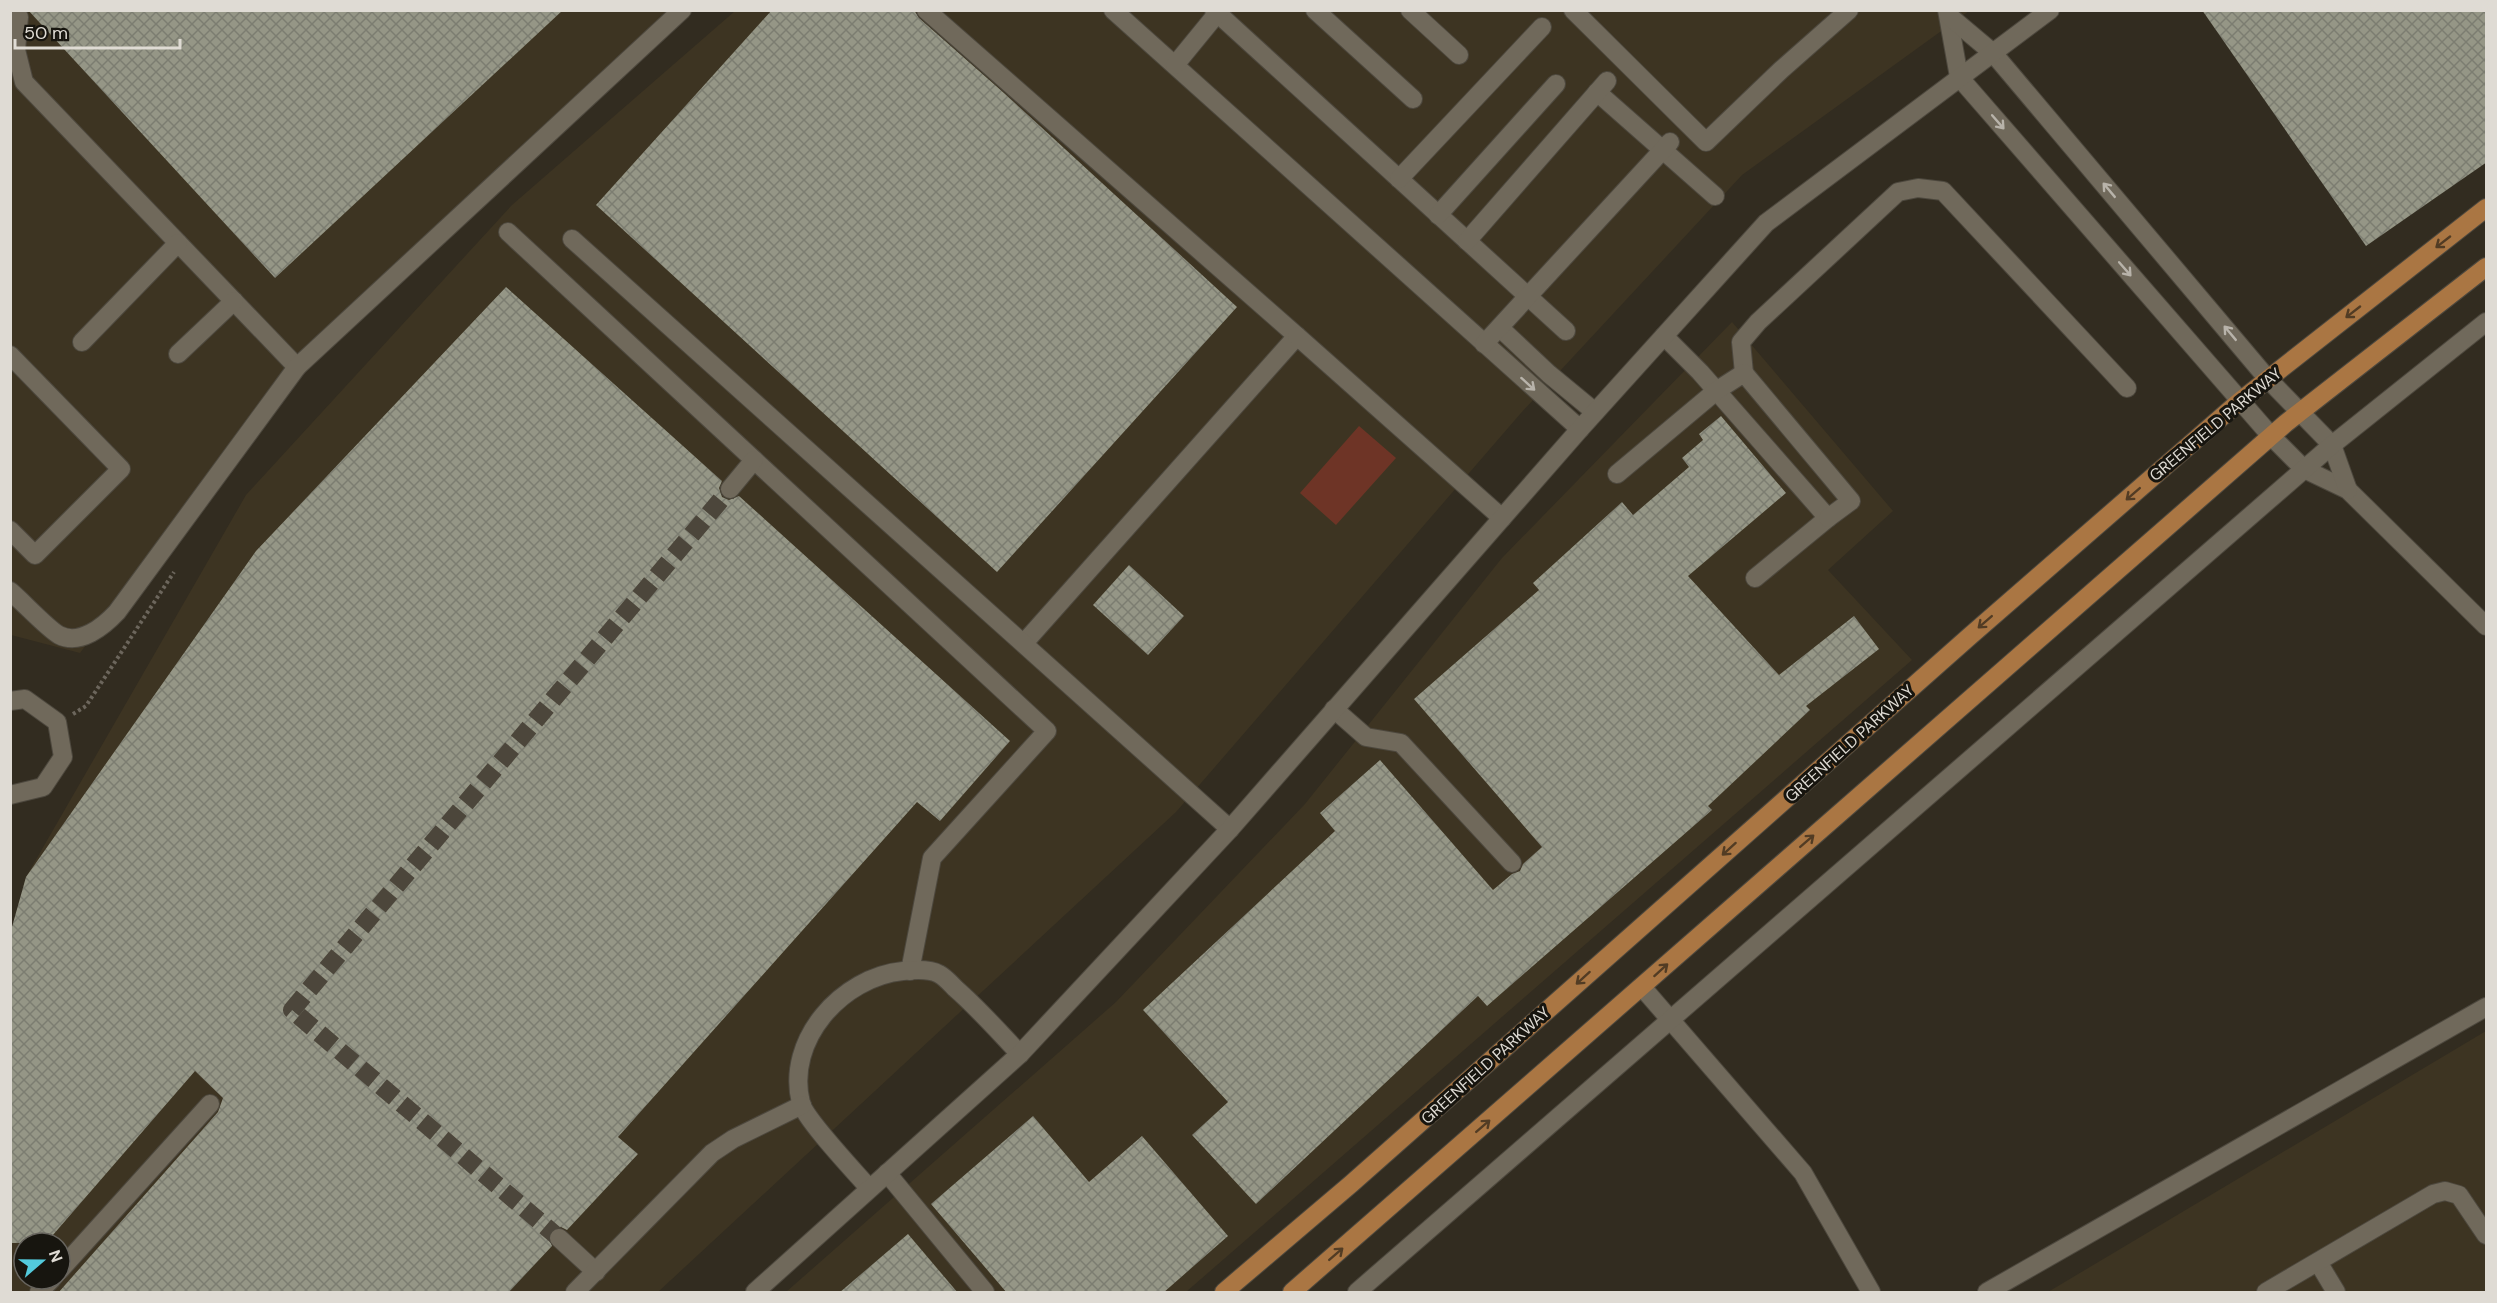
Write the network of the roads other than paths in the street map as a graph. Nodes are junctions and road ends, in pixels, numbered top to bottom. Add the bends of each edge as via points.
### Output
1 (682, 10) edge
2 (926, 10) edge
3 (1113, 10) edge
4 (1315, 10) edge
5 (1410, 10) edge
6 (1573, 10) edge
7 (1849, 10) edge
8 (2050, 10) edge
9 (1217, 11) edge
10 (1948, 13) edge
11 (19, 16) dead end
12 (1542, 27) dead end
13 (1993, 53) junction
14 (1459, 55) dead end
15 (1175, 64) junction
16 (1959, 77) junction
17 (1556, 84) dead end
18 (1413, 99) dead end
19 (1666, 146) junction
20 (1399, 179) junction
21 (1714, 196) dead end
22 (2487, 208) edge
23 (1438, 215) junction
24 (508, 232) dead end
25 (572, 239) dead end
26 (1467, 241) junction
27 (178, 243) junction
28 (2487, 267) edge
29 (1529, 297) junction
30 (234, 302) junction
31 (2487, 322) edge
32 (1500, 328) junction
33 (1566, 331) dead end
34 (1297, 336) junction
35 (1664, 336) junction
36 (82, 342) dead end
37 (1484, 345) junction
38 (178, 354) dead end
39 (10, 355) edge
40 (297, 367) junction
41 (1744, 373) junction
42 (2267, 378) junction
43 (2127, 388) dead end
44 (1716, 391) junction
45 (2240, 401) junction
46 (1595, 412) junction
47 (2299, 412) junction
48 (1580, 429) junction
49 (2271, 436) junction
50 (2332, 445) junction
51 (754, 460) junction
52 (2304, 470) junction
53 (1617, 474) dead end
54 (730, 489) tunnel mouth
55 (2348, 490) junction
56 (1502, 518) junction
57 (1828, 518) junction
58 (10, 530) edge
59 (1755, 578) dead end
60 (10, 591) edge
61 (2487, 626) edge
62 (1024, 642) junction
63 (10, 702) edge
64 (1334, 709) junction
65 (10, 795) edge
66 (1230, 829) junction
67 (1512, 863) dead end
68 (910, 971) junction
69 (1642, 987) junction
70 (2487, 1006) edge
71 (1672, 1020) junction
72 (1020, 1054) junction
73 (210, 1104) dead end
74 (802, 1105) junction
75 (887, 1173) junction
76 (869, 1188) junction
77 (2487, 1235) edge
78 (559, 1238) tunnel mouth
79 (72, 1257) edge
80 (2318, 1262) junction
81 (596, 1272) junction
82 (575, 1293) edge
83 (755, 1293) edge
84 (985, 1293) edge
85 (1224, 1293) edge
86 (1292, 1293) edge
87 (1357, 1293) edge
88 (1871, 1293) edge
89 (1987, 1293) edge
90 (2266, 1293) edge
91 (2336, 1293) edge

1 - 40 street
2 - 34 street
3 - 15 street
4 - 18 street
5 - 14 street
6 - 7 street via 1706,142
8 - 13 street
9 - 15 street
9 - 20 street
10 - 13 street
10 - 16 street
11 - 27 street via 16,50 24,82
12 - 20 street
13 - 16 street
42 -> 13 street
15 - 37 street
16 - 35 street via 1766,223
16 -> 45 street
17 - 23 street
19 - 21 street
19 - 26 street via 1602,86
19 - 29 street
20 - 23 street
22 -> 42 main road, GREENFIELD PARKWAY
23 - 26 street
24 - 51 street
25 - 62 street
26 - 29 street
27 - 30 street
27 - 36 street
28 - 47 main road
29 - 32 street
29 - 33 street
30 - 38 street
30 - 40 street
31 - 50 street
32 - 37 street
32 - 46 street
34 - 56 street
34 - 62 street
35 - 44 street
35 - 46 street
37 -> 48 street
39 - 58 street via 121,469 35,555
40 - 60 street via 103,627 81,637 60,636
41 - 43 street via 1741,342 1758,322 1898,192 1918,188 1943,191
41 - 44 street
41 - 57 street via 1851,501
42 - 45 main road, GREENFIELD PARKWAY
42 - 47 street
44 - 53 street
44 - 57 street
45 - 49 street
45 -> 85 main road, GREENFIELD PARKWAY
46 - 48 street
47 - 49 main road
47 - 50 street
48 - 56 street
49 - 52 street
69 -> 49 main road
50 - 52 street
50 - 55 street
51 - 54 street
51 - 68 street via 1047,731 932,858
52 - 55 street
52 - 71 street
55 - 61 street
56 - 64 street
57 - 59 street
62 - 66 street
63 - 65 street via 25,699 57,722 63,757 43,788
64 - 66 street
64 - 67 street via 1366,736 1401,743
66 - 72 street
68 - 72 street via 938,973
68 - 74 street via 886,973 861,984 818,1022 802,1051 798,1074
69 - 71 street
86 -> 69 main road
70 - 89 street
71 - 87 street
71 - 88 street via 1803,1173
72 - 75 street
73 - 79 street
74 - 76 street
74 - 81 street via 712,1152
75 - 76 street
75 - 84 street
76 - 83 street
77 - 80 street via 2459,1195 2445,1191 2433,1194
78 - 81 street
80 - 90 street
80 - 91 street
81 - 82 street

